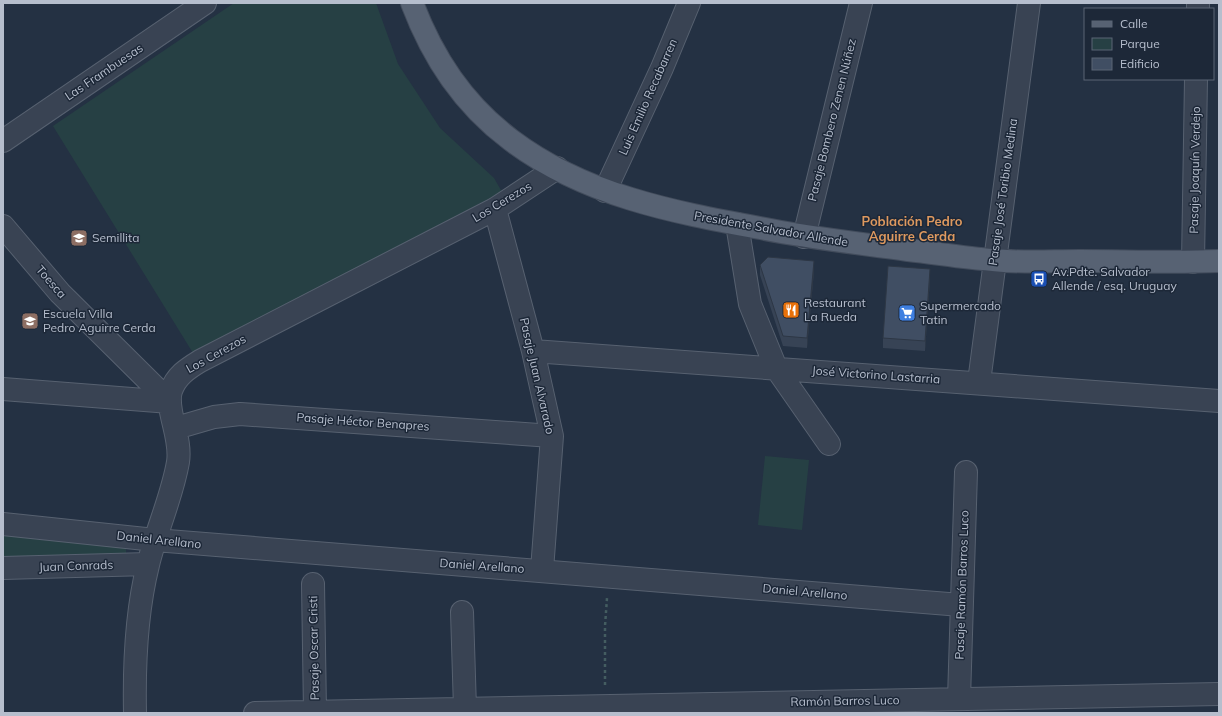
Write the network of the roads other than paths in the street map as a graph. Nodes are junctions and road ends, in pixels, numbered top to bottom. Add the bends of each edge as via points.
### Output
1 (205, 3) edge
2 (412, 3) edge
3 (861, 3) edge
4 (1029, 3) edge
5 (683, 6) edge
6 (1196, 80) edge
7 (3, 141) edge
8 (557, 168) junction
9 (605, 191) junction
10 (495, 209) junction
11 (737, 224) junction
12 (3, 226) edge
13 (804, 237) junction
14 (994, 260) junction
15 (1219, 261) edge
16 (1193, 262) junction
17 (533, 351) junction
18 (776, 368) junction
19 (978, 382) junction
20 (3, 389) edge
21 (1219, 401) edge
22 (170, 402) junction
23 (176, 428) junction
24 (552, 436) junction
25 (829, 444) dead end
26 (966, 472) dead end
27 (3, 524) edge
28 (155, 540) junction
29 (148, 564) junction
30 (3, 568) edge
31 (542, 570) junction
32 (313, 584) dead end
33 (961, 605) junction
34 (462, 612) dead end
35 (1219, 694) edge
36 (959, 699) junction
37 (874, 707) edge
38 (731, 708) edge
39 (465, 709) junction
40 (594, 709) edge
41 (436, 711) edge
42 (301, 712) edge
43 (135, 713) edge
44 (255, 713) edge

1 - 7 street, Las Frambuesas
2 - 8 main road, Presidente Salvador Allende via 441,65 472,105 511,140
3 - 13 street, Pasaje Bombero Zenen Núñez
4 - 14 street, Pasaje José Toribio Medina
5 - 9 street, Luis Emilio Recabarren
6 - 16 street, Pasaje Joaquín Verdejo
8 - 9 main road, Presidente Salvador Allende
8 - 10 street, Los Cerezos
9 - 11 main road, Presidente Salvador Allende via 662,209
10 - 17 street, Pasaje Juan Alvarado
10 - 22 street, Los Cerezos via 200,361 178,377 172,388
11 - 13 main road, Presidente Salvador Allende
11 - 18 street via 750,304
12 - 22 street, Toesca via 60,293
13 - 14 main road, Presidente Salvador Allende
14 - 16 main road, Presidente Salvador Allende
14 - 19 street, Pasaje José Toribio Medina
15 - 16 main road, Presidente Salvador Allende
17 - 18 street, José Victorino Lastarria
17 - 24 street, Pasaje Juan Alvarado
18 - 19 street, José Victorino Lastarria
18 - 25 street
19 - 21 street, José Victorino Lastarria
20 - 22 street
22 - 23 street, Los Cerezos
23 - 24 street, Pasaje Héctor Benapres via 214,417 240,414
23 - 28 street, Los Cerezos via 178,463
24 - 31 street, Pasaje Juan Alvarado
26 - 33 street, Pasaje Ramón Barros Luco
27 - 28 street, Daniel Arellano
28 - 29 street, Los Cerezos
28 - 31 street, Daniel Arellano
29 - 30 street, Juan Conrads
29 - 43 street, Los Cerezos via 138,622
31 - 33 street, Daniel Arellano
32 - 42 street, Pasaje Oscar Cristi
33 - 36 street, Pasaje Ramón Barros Luco
34 - 39 street
35 - 36 street, Ramón Barros Luco
36 - 37 street, Ramón Barros Luco
37 - 38 street, Ramón Barros Luco
38 - 40 street, Ramón Barros Luco
39 - 40 street, Ramón Barros Luco
39 - 41 street, Ramón Barros Luco
41 - 42 street, Ramón Barros Luco
42 - 44 street, Ramón Barros Luco

